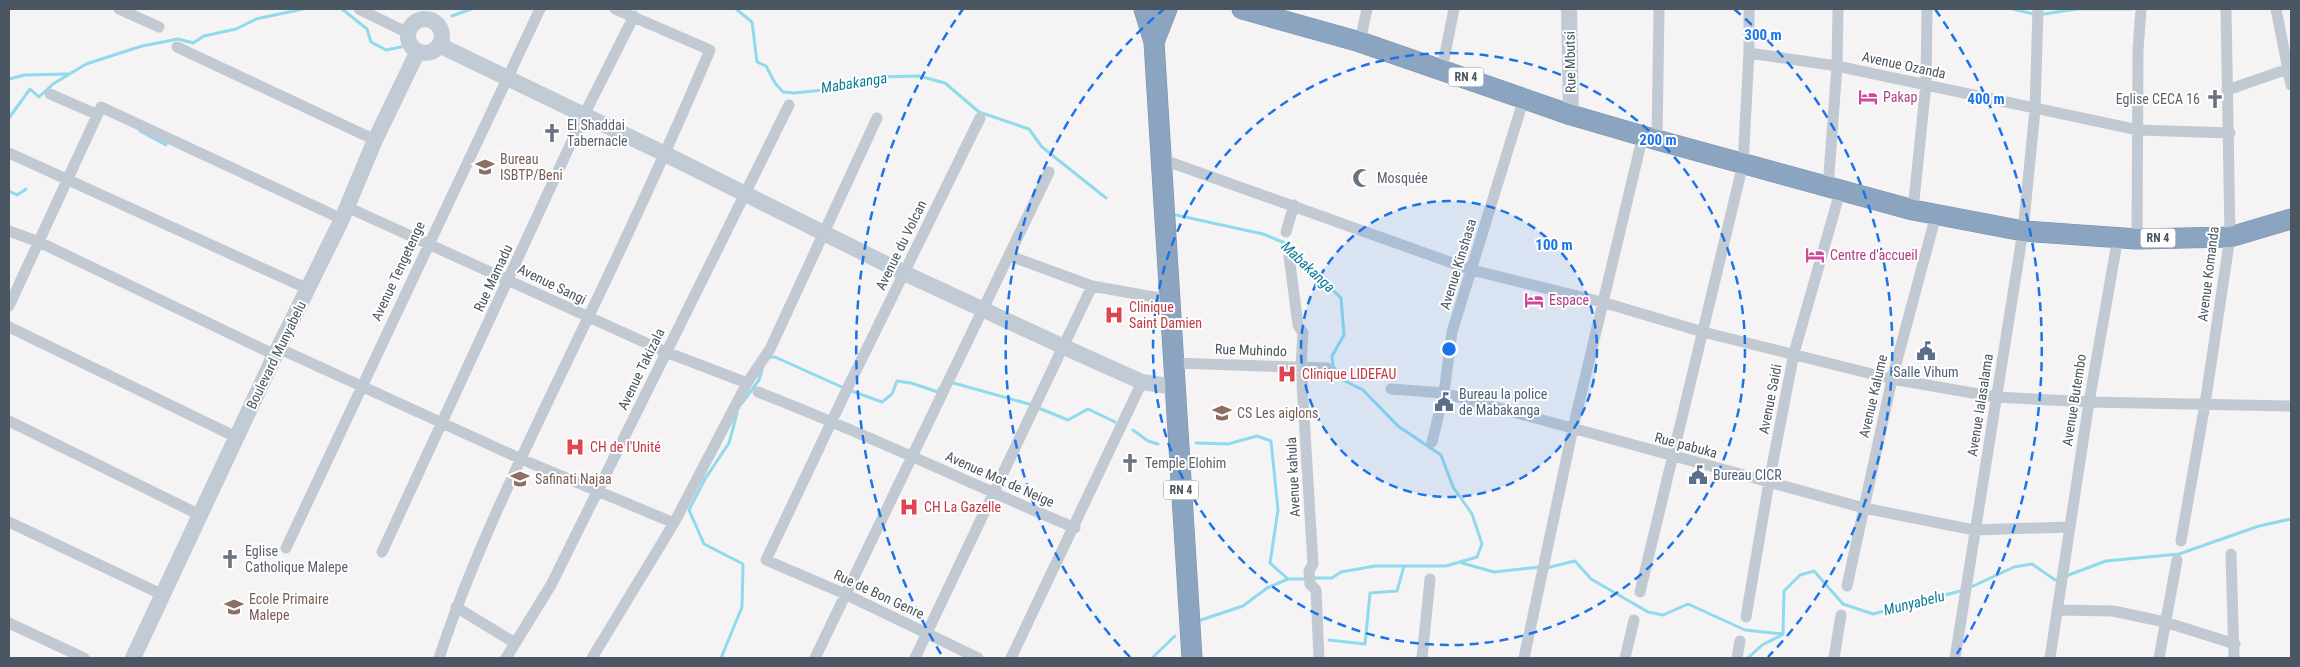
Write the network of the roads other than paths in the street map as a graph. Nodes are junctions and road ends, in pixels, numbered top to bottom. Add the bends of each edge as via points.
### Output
1 (119, 9) edge
2 (359, 9) edge
3 (540, 9) edge
4 (614, 9) edge
5 (1144, 9) edge
6 (1154, 9) edge
7 (1161, 9) edge
8 (1167, 9) edge
9 (1242, 9) edge
10 (1368, 9) edge
11 (1454, 9) edge
12 (1570, 9) edge
13 (1659, 9) edge
14 (1749, 9) edge
15 (1838, 9) edge
16 (1927, 9) edge
17 (2038, 9) edge
18 (2141, 9) edge
19 (2226, 9) edge
20 (2276, 9) edge
21 (435, 14) edge
22 (634, 16) junction
23 (158, 27) dead end
24 (408, 33) junction
25 (1154, 42) junction
26 (1360, 42) junction
27 (439, 45) junction
28 (177, 47) dead end
29 (418, 52) junction
30 (1749, 53) junction
31 (1837, 66) junction
32 (1442, 69) junction
33 (2289, 69) edge
34 (505, 78) junction
35 (1926, 84) junction
36 (2291, 85) edge
37 (2227, 90) junction
38 (50, 94) dead end
39 (1524, 98) junction
40 (789, 105) dead end
41 (2035, 110) junction
42 (96, 114) junction
43 (584, 115) junction
44 (1571, 115) junction
45 (878, 118) dead end
46 (980, 118) dead end
47 (2138, 130) junction
48 (2230, 133) junction
49 (1650, 138) junction
50 (375, 140) junction
51 (9, 152) edge
52 (666, 154) junction
53 (1161, 159) junction
54 (1743, 164) junction
55 (1049, 172) dead end
56 (69, 179) junction
57 (1834, 190) junction
58 (744, 193) junction
59 (1294, 205) junction
60 (1913, 210) junction
61 (344, 213) junction
62 (1936, 214) junction
63 (2291, 220) edge
64 (9, 231) edge
65 (2023, 231) junction
66 (1286, 232) dead end
67 (824, 233) junction
68 (2230, 237) junction
69 (2127, 238) junction
70 (38, 242) junction
71 (428, 245) junction
72 (1010, 256) junction
73 (1289, 256) dead end
74 (1472, 270) junction
75 (904, 273) junction
76 (509, 280) junction
77 (1092, 286) junction
78 (308, 289) junction
79 (1170, 300) junction
80 (1602, 302) junction
81 (9, 306) edge
82 (984, 308) junction
83 (588, 318) junction
84 (9, 327) edge
85 (1703, 332) junction
86 (1064, 348) junction
87 (277, 352) junction
88 (666, 352) junction
89 (1794, 353) junction
90 (1174, 363) junction
91 (1301, 366) junction
92 (1327, 368) dead end
93 (1892, 379) junction
94 (1142, 382) junction
95 (747, 383) junction
96 (361, 385) junction
97 (1175, 386) junction
98 (1391, 389) dead end
99 (758, 392) dead end
100 (1444, 393) junction
101 (1996, 397) junction
102 (2089, 402) junction
103 (2205, 404) junction
104 (2291, 406) edge
105 (832, 420) junction
106 (9, 421) edge
107 (442, 423) junction
108 (1573, 428) junction
109 (236, 437) junction
110 (1432, 442) dead end
111 (913, 457) junction
112 (1674, 457) junction
113 (521, 459) junction
114 (1768, 482) junction
115 (599, 490) junction
116 (994, 494) junction
117 (1864, 508) junction
118 (200, 515) junction
119 (9, 522) edge
120 (674, 523) junction
121 (2070, 527) junction
122 (1075, 528) junction
123 (1974, 530) junction
124 (2181, 541) dead end
125 (286, 548) dead end
126 (382, 552) dead end
127 (2231, 554) dead end
128 (766, 560) joint
129 (2177, 560) dead end
130 (1430, 579) dead end
131 (1848, 586) dead end
132 (1640, 592) dead end
133 (845, 594) junction
134 (163, 595) junction
135 (456, 607) junction
136 (2057, 610) junction
137 (1841, 615) dead end
138 (1746, 617) dead end
139 (1634, 620) dead end
140 (2166, 622) junction
141 (9, 623) edge
142 (927, 633) junction
143 (1740, 641) dead end
144 (515, 643) junction
145 (2235, 644) junction
146 (84, 658) edge
147 (133, 658) edge
148 (439, 658) edge
149 (506, 658) edge
150 (592, 658) edge
151 (815, 658) edge
152 (915, 658) edge
153 (978, 658) edge
154 (1011, 658) edge
155 (1192, 658) edge
156 (1319, 658) edge
157 (1422, 658) edge
158 (1524, 658) edge
159 (1625, 658) edge
160 (1737, 658) edge
161 (1834, 658) edge
162 (1955, 658) edge
163 (2050, 658) edge
164 (2158, 658) edge
165 (2234, 658) edge

1 - 23 street
2 - 24 street
3 - 34 street, Avenue Tengetenge
4 - 22 street
5 - 25 highway
6 - 7 highway
8 - 25 highway, RN 4
9 - 26 highway, RN 4
10 - 26 street
11 - 32 street
12 - 44 street, Rue Mbutsi
13 - 49 street
14 - 30 street
15 - 31 street, Avenue Saidi
16 - 35 street
17 - 41 street, Avenue lalasalama
18 - 47 street, Avenue Butembo
19 - 37 street, Avenue Komanda
20 - 33 street
21 - 24 street via 417,21
21 - 27 street via 441,31
22 - 43 street, Rue Mamadu
22 - 52 street via 710,50
24 - 29 street via 410,44
25 - 53 highway, RN 4
26 - 32 highway, RN 4
27 - 29 street via 430,52
27 - 34 street
28 - 50 street
29 - 50 street, Boulevard Munyabelu
30 - 31 street, Avenue Ozanda
30 - 54 street
31 - 35 street, Avenue Ozanda
31 - 57 street, Avenue Saidi
32 - 39 highway, RN 4
33 - 36 street
33 - 37 street
34 - 43 street
34 - 71 street, Avenue Tengetenge
35 - 41 street, Avenue Ozanda
35 - 60 street
37 - 48 street, Avenue Komanda
38 - 42 street
39 - 44 highway, RN 4
39 - 74 street, Avenue Kinshasa
40 - 58 street, Avenue Takizala
41 - 47 street, Avenue Ozanda
41 - 65 street, Avenue lalasalama
42 - 56 street
42 - 61 street, Avenue Sangi via 101,107
43 - 52 street
43 - 76 street, Rue Mamadu
44 - 49 highway, RN 4
45 - 67 street
46 - 75 street, Avenue du Volcan
47 - 48 street, Avenue Ozanda
47 - 69 street, Avenue Butembo
48 - 68 street, Avenue Komanda
49 - 54 highway, RN 4
49 - 80 street
50 - 61 street, Boulevard Munyabelu
51 - 56 street
52 - 58 street
52 - 83 street
53 - 59 street
53 - 79 highway, RN 4
54 - 57 highway, RN 4
54 - 85 street
55 - 72 street
56 - 70 street
56 - 78 street
57 - 60 highway, RN 4
57 - 89 street, Avenue Saidi
58 - 67 street
58 - 88 street, Avenue Takizala
59 - 66 street
59 - 74 street
60 - 62 highway, RN 4
61 - 71 street, Avenue Sangi
61 - 78 street, Boulevard Munyabelu
62 - 65 highway, RN 4
62 - 93 street, Avenue Kalume
63 - 68 highway, RN 4
64 - 70 street
65 - 69 highway, RN 4
65 - 101 street, Avenue lalasalama
67 - 75 street
67 - 95 street via 770,349
68 - 69 highway, RN 4
68 - 103 street, Avenue Komanda
69 - 102 street, Avenue Butembo
70 - 81 street
70 - 87 street
71 - 76 street, Avenue Sangi
71 - 96 street, Avenue Tengetenge
72 - 77 street
72 - 82 street
73 - 91 street, Avenue kahula via 1298,325 1303,333
74 - 80 street
74 - 100 street, Avenue Kinshasa via 1452,332
75 - 82 street
75 - 105 street, Avenue du Volcan
76 - 83 street, Avenue Sangi
76 - 107 street, Rue Mamadu
77 - 79 street
77 - 86 street
78 - 87 street, Boulevard Munyabelu
79 - 90 highway, RN 4
80 - 85 street
80 - 108 street
82 - 86 street
82 - 111 street
83 - 88 street, Avenue Sangi
83 - 113 street
84 - 109 street
85 - 89 street
85 - 112 street
86 - 94 street
86 - 116 street
87 - 96 street
87 - 109 street, Boulevard Munyabelu
88 - 95 street, Avenue Sangi
88 - 115 street, Avenue Takizala
89 - 93 street
89 - 114 street, Avenue Saidi
90 - 91 street, Rue Muhindo
90 - 97 highway, RN 4
91 - 92 street, Rue Muhindo
91 - 156 street, Avenue kahula via 1312,564 1309,571 1310,584 1316,590
93 - 101 street
93 - 117 street, Avenue Kalume
94 - 97 street
94 - 122 street
95 - 120 street
96 - 107 street
96 - 125 street, Avenue Tengetenge
97 - 155 highway, RN 4
98 - 100 street, Rue pabuka
99 - 105 street
100 - 108 street, Rue pabuka
100 - 110 street, Avenue Kinshasa
101 - 102 street
101 - 123 street, Avenue lalasalama
102 - 103 street
102 - 121 street, Avenue Butembo
103 - 104 street
103 - 124 street, Avenue Komanda
105 - 111 street
105 - 128 street, Avenue du Volcan
106 - 118 street
107 - 113 street
107 - 126 street, Rue Mamadu
108 - 112 street, Rue pabuka
108 - 158 street
109 - 118 street, Boulevard Munyabelu
111 - 116 street, Avenue Mot de Neige
111 - 133 street
112 - 114 street, Rue pabuka
112 - 132 street
113 - 115 street
113 - 135 street
114 - 117 street, Rue pabuka
114 - 138 street, Avenue Saidi
115 - 120 street
115 - 144 street, Avenue Takizala via 550,585
116 - 122 street, Avenue Mot de Neige
116 - 142 street
117 - 123 street, Rue pabuka
117 - 131 street, Avenue Kalume
118 - 134 street, Boulevard Munyabelu
119 - 134 street
120 - 150 street
121 - 123 street, Rue pabuka
121 - 136 street, Avenue Butembo
122 - 154 street
123 - 162 street, Avenue lalasalama
127 - 145 street
128 - 133 street, Rue de Bon Genre
129 - 140 street
130 - 157 street
133 - 142 street, Rue de Bon Genre
133 - 151 street
134 - 147 street, Boulevard Munyabelu
135 - 144 street
135 - 148 street
136 - 140 street via 2113,611
136 - 163 street, Avenue Butembo
137 - 161 street
139 - 159 street
140 - 145 street
140 - 164 street
141 - 146 street
142 - 152 street
142 - 153 street, Rue de Bon Genre
143 - 160 street
144 - 149 street, Avenue Takizala
145 - 165 street

